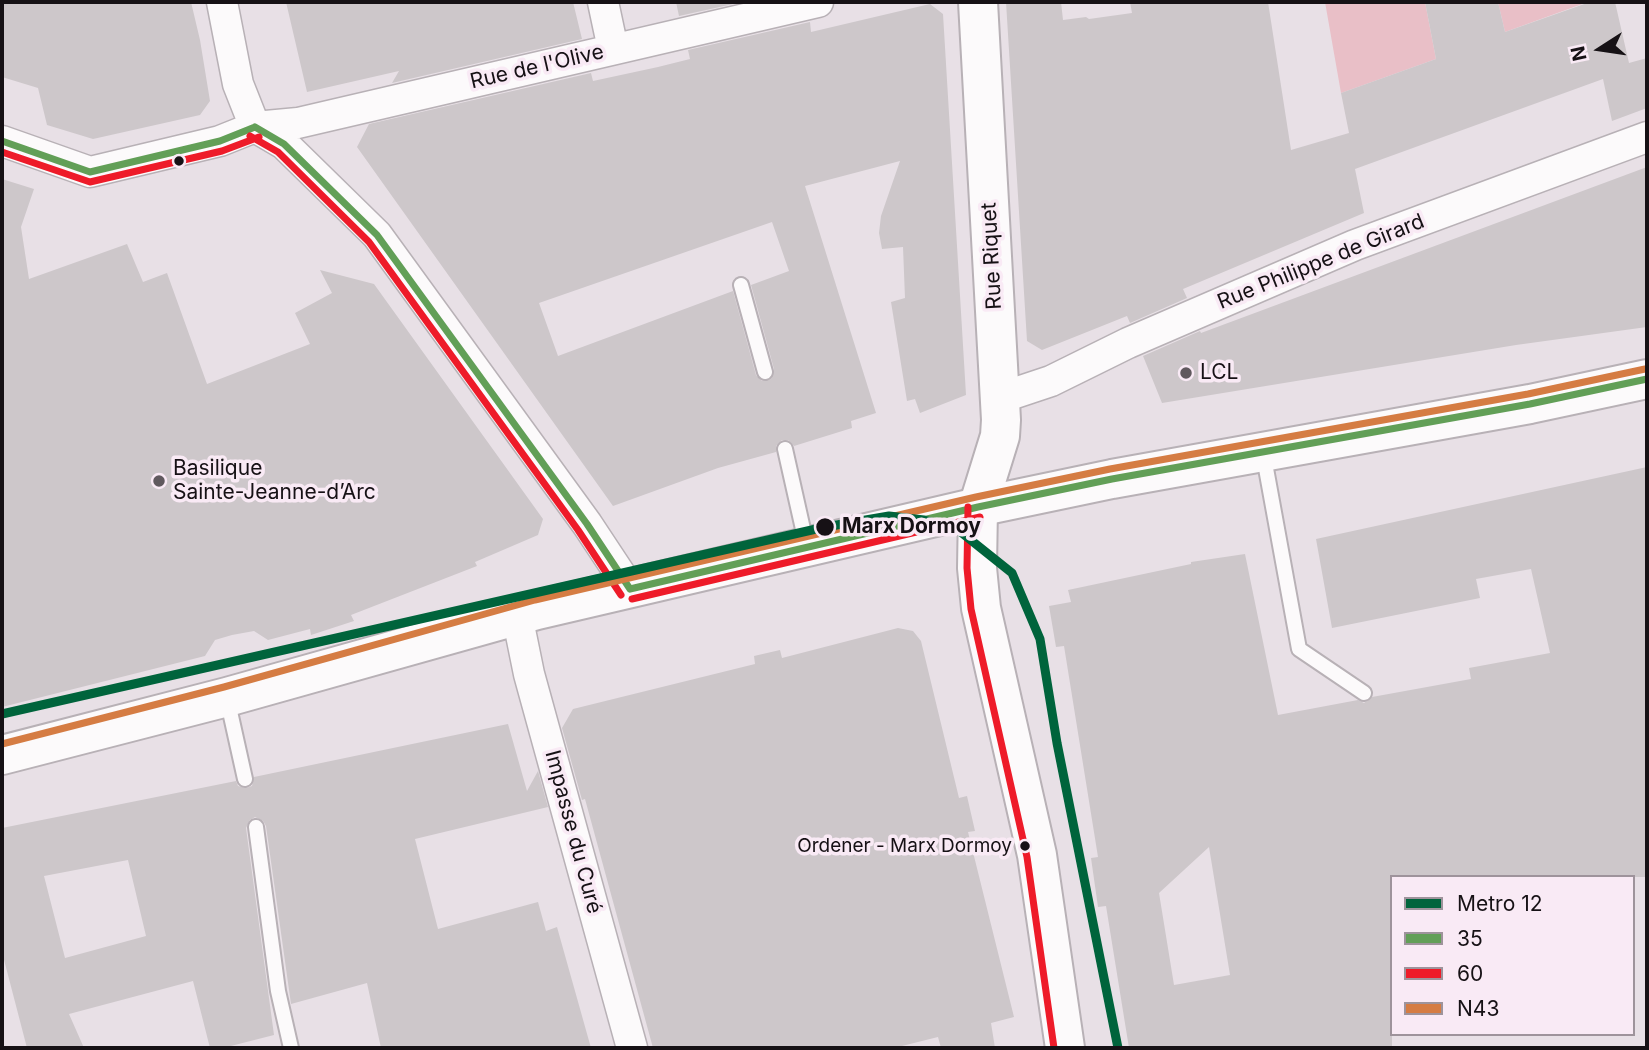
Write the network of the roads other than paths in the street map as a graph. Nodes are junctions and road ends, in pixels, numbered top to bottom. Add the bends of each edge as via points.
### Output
1 (222, 2) edge
2 (603, 2) edge
3 (818, 2) edge
4 (978, 2) edge
5 (613, 49) junction
6 (255, 127) junction
7 (1647, 137) edge
8 (2, 141) edge
9 (741, 285) dead end
10 (765, 372) dead end
11 (1647, 379) edge
12 (1000, 398) junction
13 (785, 449) dead end
14 (1263, 451) junction
15 (978, 508) junction
16 (807, 548) junction
17 (630, 589) junction
18 (517, 615) junction
19 (1364, 693) dead end
20 (227, 696) junction
21 (2, 755) edge
22 (245, 779) dead end
23 (256, 827) dead end
24 (290, 1048) edge
25 (632, 1048) edge
26 (1066, 1048) edge

1 - 6 street via 238,84
2 - 5 street
3 - 5 street, Rue de l'Olive
4 - 12 main road, Rue Riquet
5 - 6 street, Rue de l'Olive via 298,123
6 - 8 street, Rue de l'Olive via 220,141 90,172
6 - 17 street via 284,144 377,235
7 - 12 street, Rue Philippe de Girard via 1355,245 1051,381
9 - 10 lane
11 - 14 main road
12 - 15 main road, Rue Riquet via 1000,436
13 - 16 lane
14 - 15 main road
14 - 19 lane via 1299,649
15 - 16 main road
15 - 26 main road, Rue Riquet via 981,608 1037,855
16 - 17 main road
17 - 18 main road
18 - 20 main road
18 - 25 street, Impasse du Curé via 528,674
20 - 21 main road
20 - 22 lane
23 - 24 lane

